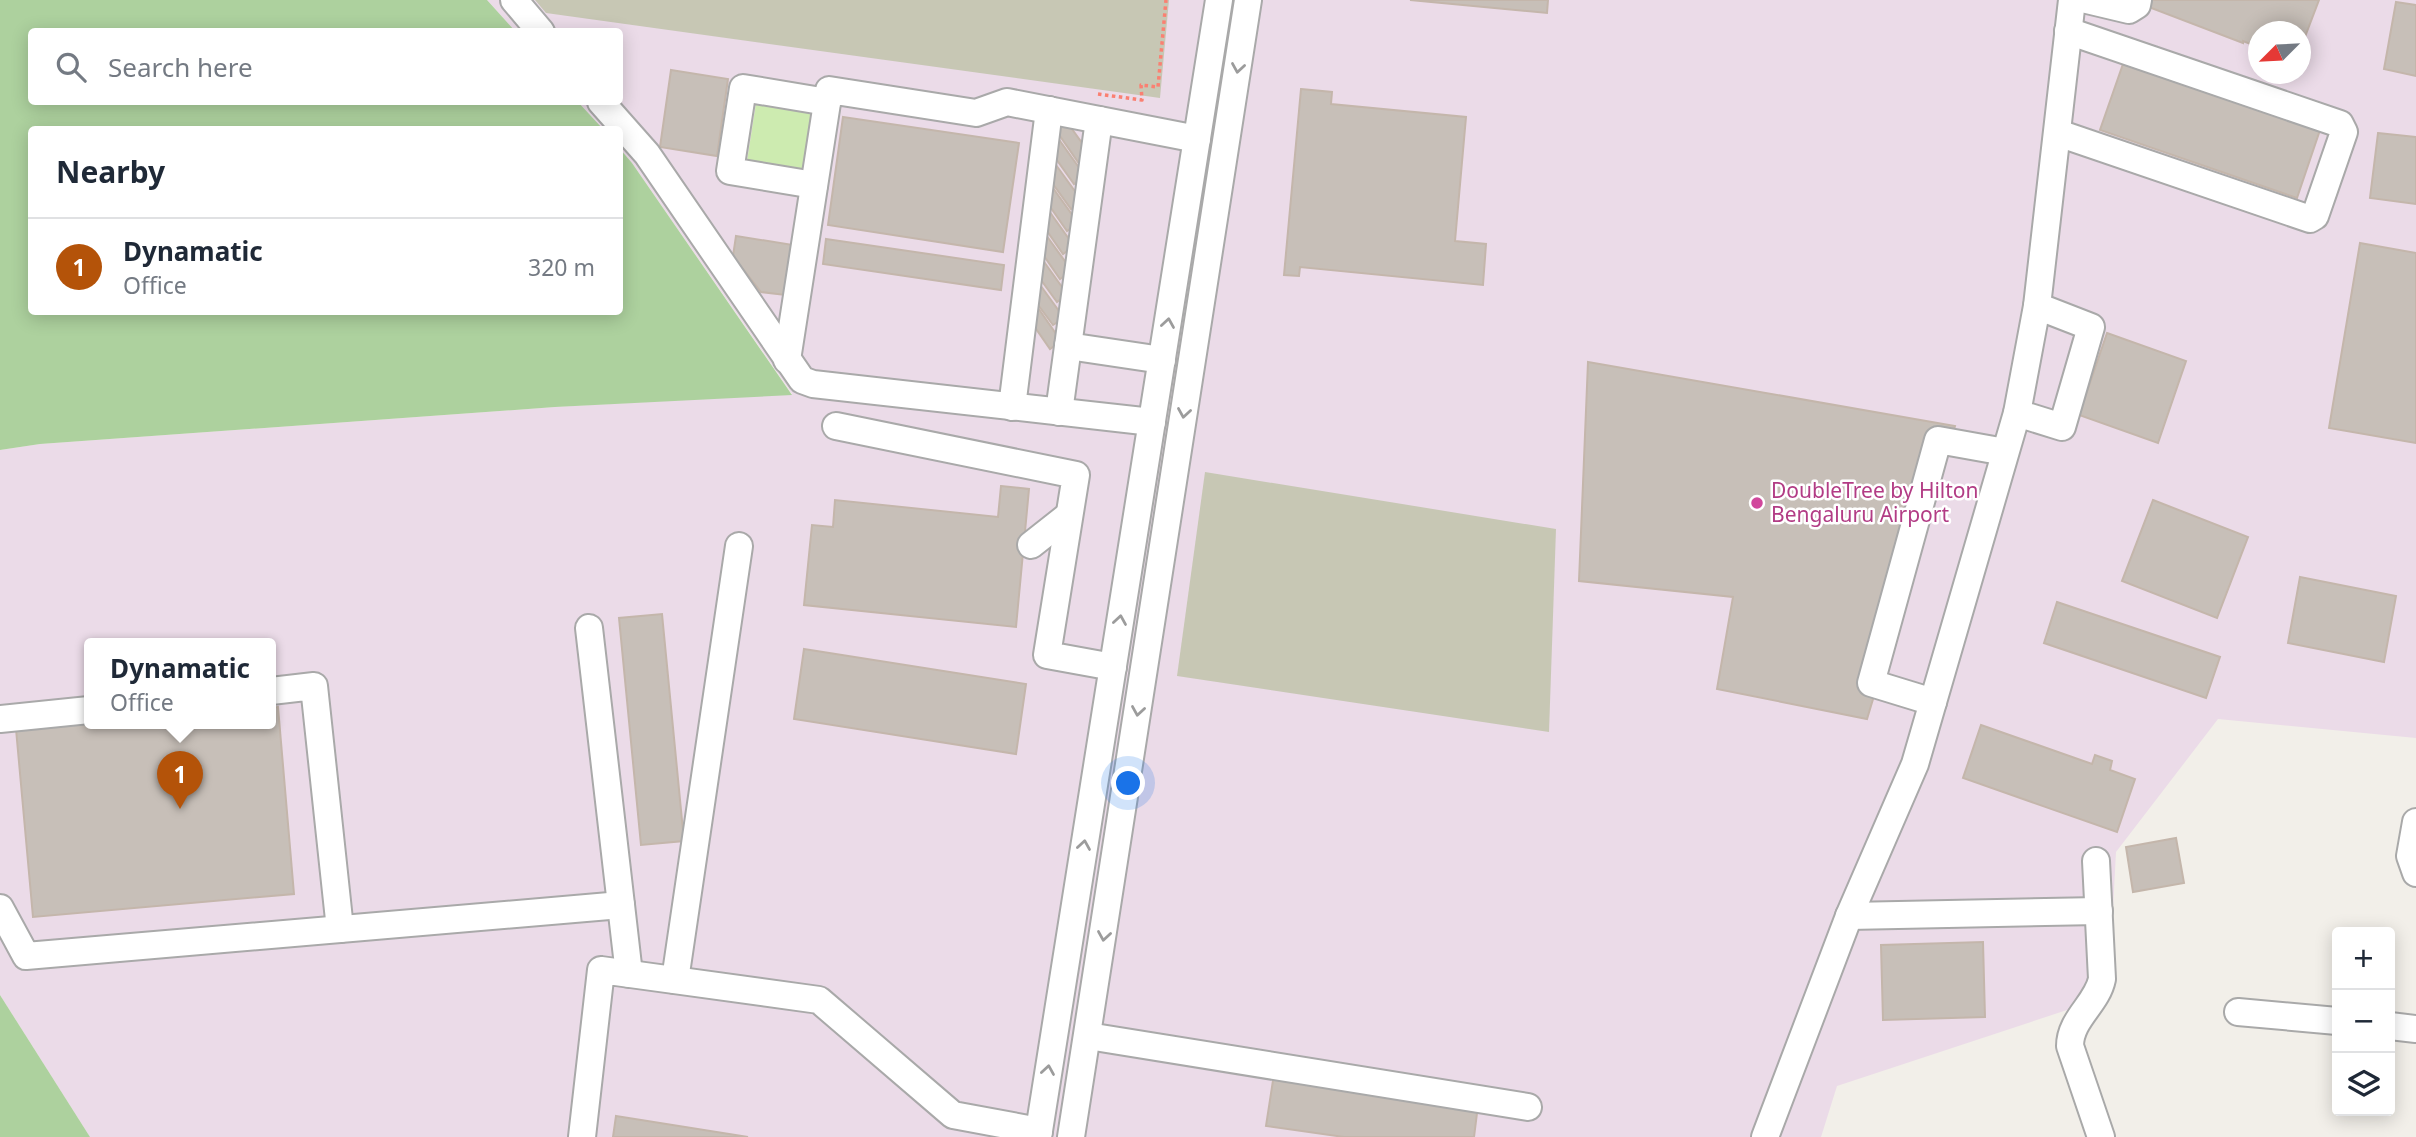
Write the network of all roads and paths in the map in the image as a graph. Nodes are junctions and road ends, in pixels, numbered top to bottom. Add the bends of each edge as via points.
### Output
1 (514, 0) edge
2 (1166, 0) edge
3 (1219, 0) edge
4 (1248, 0) edge
5 (2072, 0) edge
6 (2087, 0) edge
7 (2138, 0) edge
8 (538, 28) edge
9 (2068, 31) junction
10 (1093, 94) dead end
11 (827, 102) junction
12 (604, 105) edge
13 (1049, 110) junction
14 (1099, 120) junction
15 (622, 126) edge
16 (623, 127) edge
17 (2058, 133) junction
18 (1197, 139) junction
19 (814, 185) junction
20 (2037, 306) junction
21 (1068, 346) junction
22 (787, 360) junction
23 (1162, 360) junction
24 (1012, 407) junction
25 (1059, 412) junction
26 (2017, 413) junction
27 (1152, 422) junction
28 (836, 426) dead end
29 (2006, 452) junction
30 (1069, 515) junction
31 (1031, 545) dead end
32 (739, 546) dead end
33 (589, 628) dead end
34 (1113, 667) junction
35 (276, 690) edge
36 (1933, 702) junction
37 (84, 711) edge
38 (0, 719) edge
39 (2416, 822) edge
40 (2096, 861) dead end
41 (2416, 873) edge
42 (621, 905) junction
43 (0, 908) edge
44 (2099, 911) junction
45 (1849, 916) junction
46 (340, 929) junction
47 (629, 974) junction
48 (675, 980) junction
49 (2238, 1012) dead end
50 (2332, 1021) edge
51 (2395, 1027) edge
52 (2416, 1029) edge
53 (1088, 1035) junction
54 (1528, 1107) dead end
55 (1038, 1134) edge
56 (582, 1137) edge
57 (1071, 1137) edge
58 (1765, 1137) edge
59 (2101, 1137) edge

1 - 8 street
2 - 10 path via 1158,87 1141,85 1142,100
3 - 18 street
4 -> 53 street
5 - 9 street
6 - 7 street via 2129,10
9 - 17 street
9 - 17 street via 2340,124 2344,132 2315,216 2310,219
11 - 13 street via 829,90 976,113 1007,102
11 - 19 street
11 - 19 street via 743,88 730,171
12 - 15 street
13 - 14 street
13 - 24 street
14 - 18 street
14 - 21 street
16 - 22 street via 647,154
17 - 20 street
23 -> 18 street
19 - 22 street
20 - 26 street
20 - 26 street via 2091,327 2062,428
21 - 23 street
21 - 25 street
22 - 24 street via 802,380 813,384
23 - 27 street
24 - 25 street
25 - 27 street
26 - 29 street
34 -> 27 street
28 - 30 street via 1076,475
29 - 36 street
29 - 36 street via 1938,440 1871,683
30 - 31 street
30 - 34 street via 1047,655
32 - 48 street
33 - 42 street
55 -> 34 street
35 - 46 street via 314,686
36 - 45 street via 1914,764
37 - 38 street
39 - 41 street via 2410,856
40 - 44 street
42 - 46 street
42 - 47 street
43 - 46 street via 26,956
44 - 45 street
44 - 59 street via 2101,984 2074,1027 2070,1046
45 - 58 street
47 - 48 street
47 - 56 street via 601,970
48 - 55 street via 819,1000 953,1115
49 - 50 street
51 - 52 street
53 - 54 street
53 - 57 street

